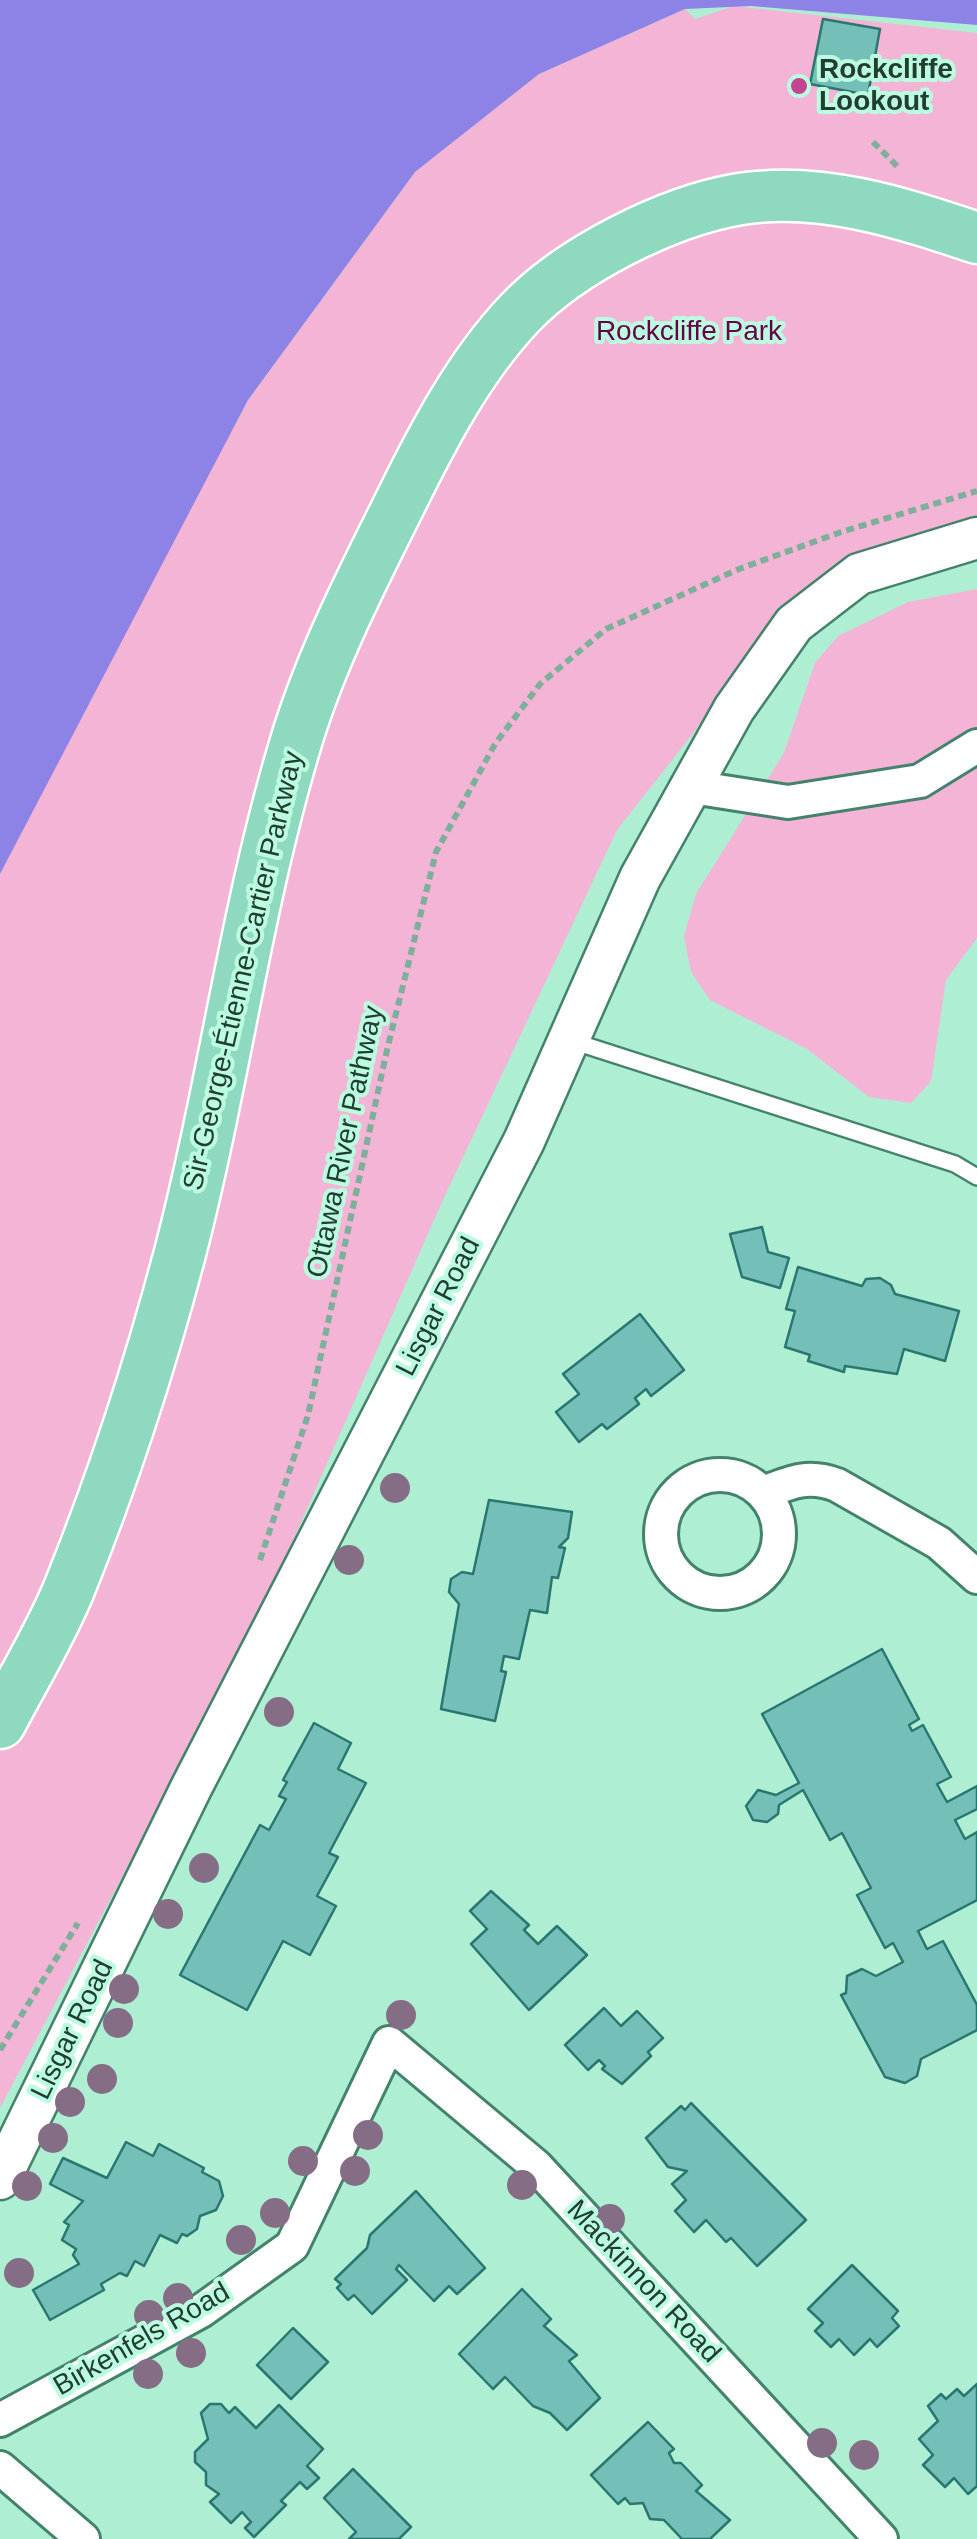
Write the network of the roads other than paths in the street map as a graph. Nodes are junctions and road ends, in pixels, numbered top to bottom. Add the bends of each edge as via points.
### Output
1 (977, 238) edge
2 (977, 538) edge
3 (977, 746) edge
4 (692, 786) junction
5 (569, 1040) junction
6 (977, 1177) edge
7 (763, 1493) dead end
8 (977, 1577) edge
9 (0, 1724) edge
10 (389, 2043) joint
11 (0, 2179) edge
12 (0, 2420) edge
13 (0, 2468) edge
14 (83, 2539) edge
15 (881, 2539) edge

1 - 9 main road, Sir-George-Étienne-Cartier Parkway via 900,212 807,196 740,199 661,222 588,259 520,312 468,382 361,582 301,727 255,900 180,1250 142,1382 68,1592
2 - 4 street, Lisgar Road via 860,574 794,624 734,709
3 - 4 street via 920,780 788,802
4 - 5 street, Lisgar Road via 640,878
5 - 6 lane via 955,1164
5 - 11 street, Lisgar Road
7 - 8 street via 798,1478 837,1485 939,1543
10 - 12 street, Birkenfels Road via 292,2246 202,2311
10 - 15 street, Mackinnon Road via 536,2166
13 - 14 street

